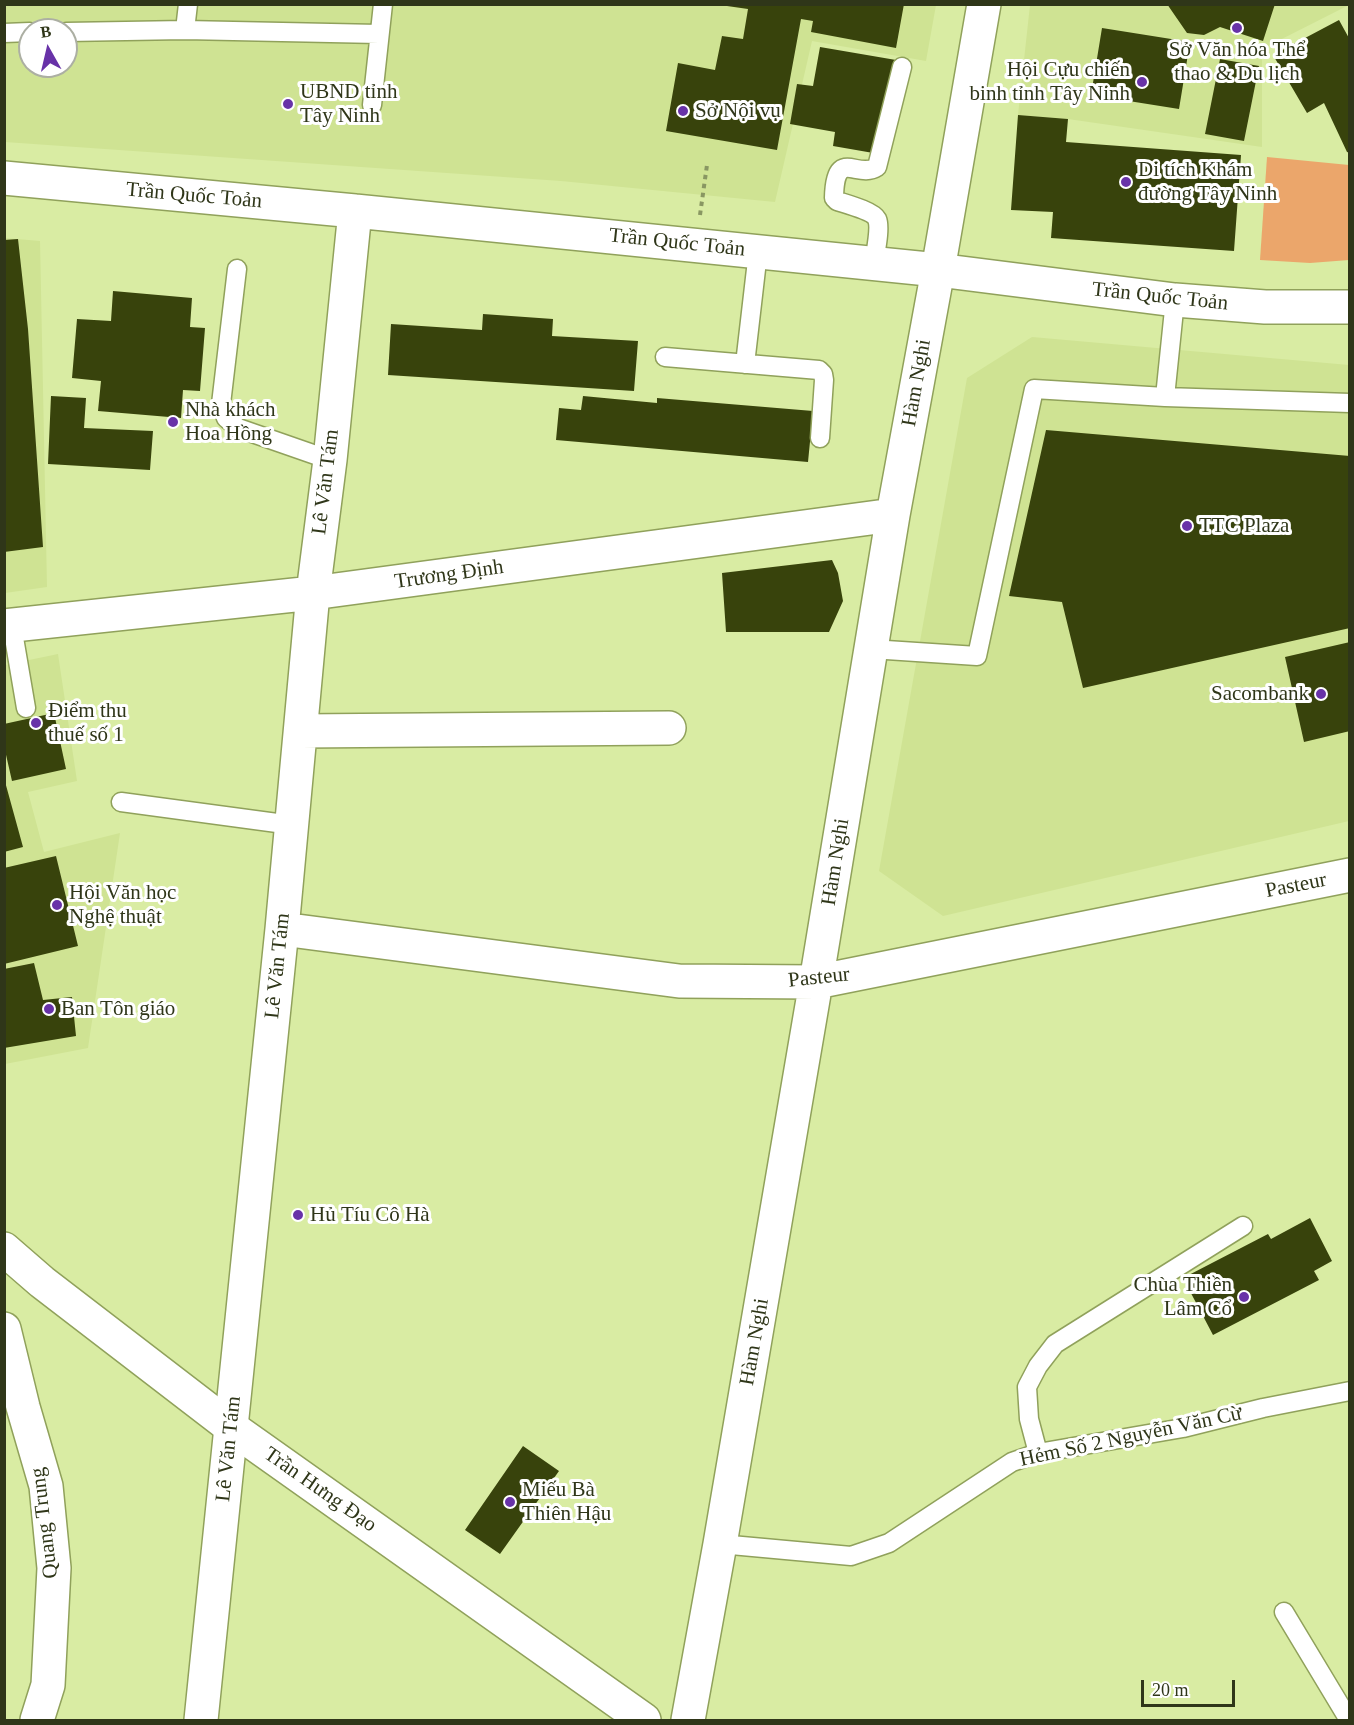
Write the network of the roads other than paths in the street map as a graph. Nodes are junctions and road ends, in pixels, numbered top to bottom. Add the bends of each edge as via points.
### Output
1 (188, 4) edge
2 (383, 4) edge
3 (984, 4) edge
4 (185, 30) junction
5 (78, 32) edge
6 (380, 34) junction
7 (902, 67) dead end
8 (372, 105) dead end
9 (4, 178) edge
10 (355, 211) junction
11 (758, 252) junction
12 (874, 264) junction
13 (237, 269) dead end
14 (938, 270) junction
15 (1175, 300) junction
16 (1350, 307) edge
17 (665, 357) dead end
18 (745, 364) junction
19 (1165, 397) junction
20 (1350, 403) edge
21 (820, 438) dead end
22 (330, 460) junction
23 (893, 515) junction
24 (313, 594) junction
25 (8, 626) edge
26 (871, 649) junction
27 (26, 708) dead end
28 (669, 728) dead end
29 (301, 731) junction
30 (121, 802) dead end
31 (292, 825) junction
32 (1350, 876) edge
33 (282, 929) junction
34 (816, 982) junction
35 (1243, 1226) dead end
36 (4, 1249) edge
37 (4, 1329) edge
38 (1350, 1391) edge
39 (232, 1428) junction
40 (1038, 1453) junction
41 (720, 1544) junction
42 (1284, 1612) dead end
43 (37, 1720) edge
44 (201, 1720) edge
45 (644, 1720) edge
46 (688, 1720) edge
47 (1349, 1720) edge

1 - 4 lane
2 - 6 lane
3 - 14 street, Hàm Nghi
4 - 5 lane
4 - 6 lane
6 - 8 lane
7 - 12 lane via 877,167 842,169 834,194 837,201 877,219
9 - 10 street, Trần Quốc Toản
10 - 11 street, Trần Quốc Toản
10 - 22 street, Lê Văn Tám
11 - 12 street, Trần Quốc Toản
11 - 18 lane
12 - 14 street, Trần Quốc Toản
13 - 22 lane via 221,404 226,418 237,428
14 - 15 street, Trần Quốc Toản
14 - 23 street, Hàm Nghi
15 - 16 street, Trần Quốc Toản
15 - 19 lane
17 - 18 lane
18 - 21 lane via 819,370 823,374
19 - 20 lane
19 - 26 lane via 1034,389 977,657
22 - 24 street, Lê Văn Tám
23 - 24 street, Trương Định
23 - 26 street, Hàm Nghi
24 - 25 street, Trương Định
24 - 29 street, Lê Văn Tám
25 - 27 lane
26 - 34 street, Hàm Nghi
28 - 29 street
29 - 31 street, Lê Văn Tám
30 - 31 lane
31 - 33 street, Lê Văn Tám
32 - 34 street, Pasteur
33 - 34 street, Pasteur via 679,981
33 - 39 street, Lê Văn Tám
34 - 41 street, Hàm Nghi
35 - 40 lane via 1055,1344 1027,1387 1029,1419
36 - 39 street, Trần Hưng Đạo
37 - 43 street, Quang Trung via 46,1486 54,1568 48,1686
38 - 40 lane, Hẻm Số 2 Nguyễn Văn Cừ via 1183,1428
39 - 44 street, Lê Văn Tám
39 - 45 street, Trần Hưng Đạo
40 - 41 lane, Hẻm Số 2 Nguyễn Văn Cừ via 1012,1462 889,1543 851,1556
41 - 46 street, Hàm Nghi
42 - 47 lane

